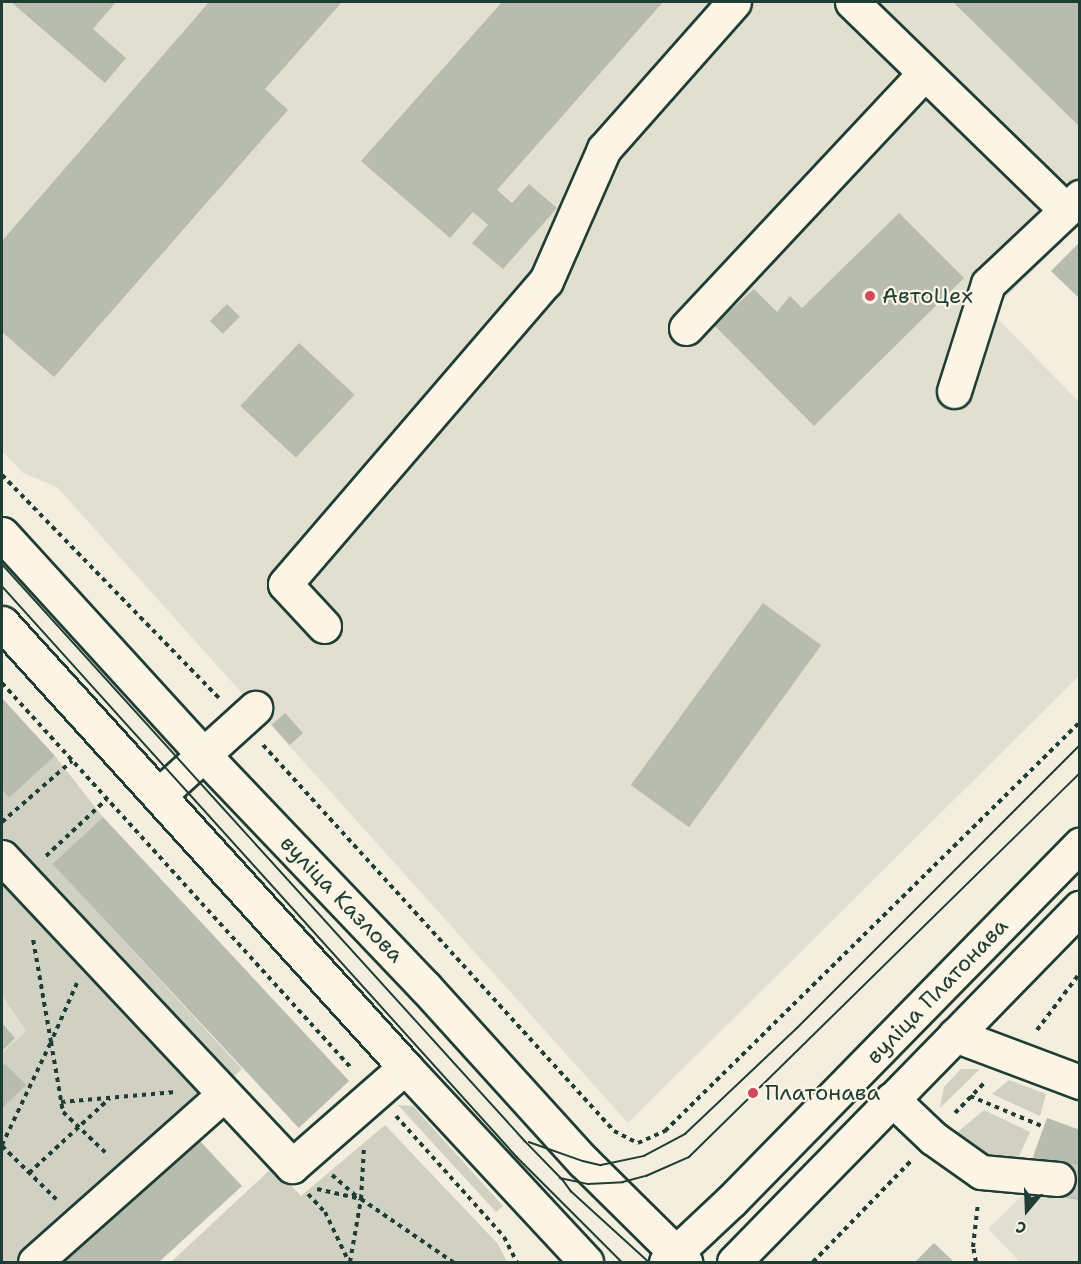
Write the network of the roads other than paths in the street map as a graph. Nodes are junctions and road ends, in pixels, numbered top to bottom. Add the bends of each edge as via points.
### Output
1 (734, 2) edge
2 (852, 2) edge
3 (925, 73) junction
4 (1073, 203) edge
5 (686, 328) dead end
6 (954, 391) dead end
7 (2, 534) edge
8 (2, 623) edge
9 (324, 626) dead end
10 (248, 715) road end
11 (203, 754) junction
12 (159, 795) junction
13 (1080, 845) edge
14 (12, 867) edge
15 (1080, 908) edge
16 (955, 1035) junction
17 (405, 1067) junction
18 (1077, 1077) edge
19 (221, 1091) junction
20 (892, 1099) junction
21 (1058, 1179) tunnel mouth
22 (675, 1259) edge
23 (35, 1263) edge
24 (586, 1263) edge
25 (734, 1263) edge

1 - 9 main road via 604,149 546,281 285,584
2 - 3 main road
3 - 4 main road
3 - 5 main road
4 - 6 main road via 988,284
7 - 11 main road, вуліца Казлова
8 - 12 main road
10 - 11 main road
11 - 12 main road
11 - 22 main road, вуліца Казлова via 425,987
12 - 17 main road
13 - 22 main road, вуліца Платонава
14 - 19 main road
15 - 16 main road, вуліца Платонава
16 - 18 main road
16 - 20 main road, вуліца Платонава
17 - 19 main road via 292,1166
17 - 24 main road
19 - 23 main road
20 - 21 main road via 933,1138 981,1172
20 - 25 main road, вуліца Платонава

